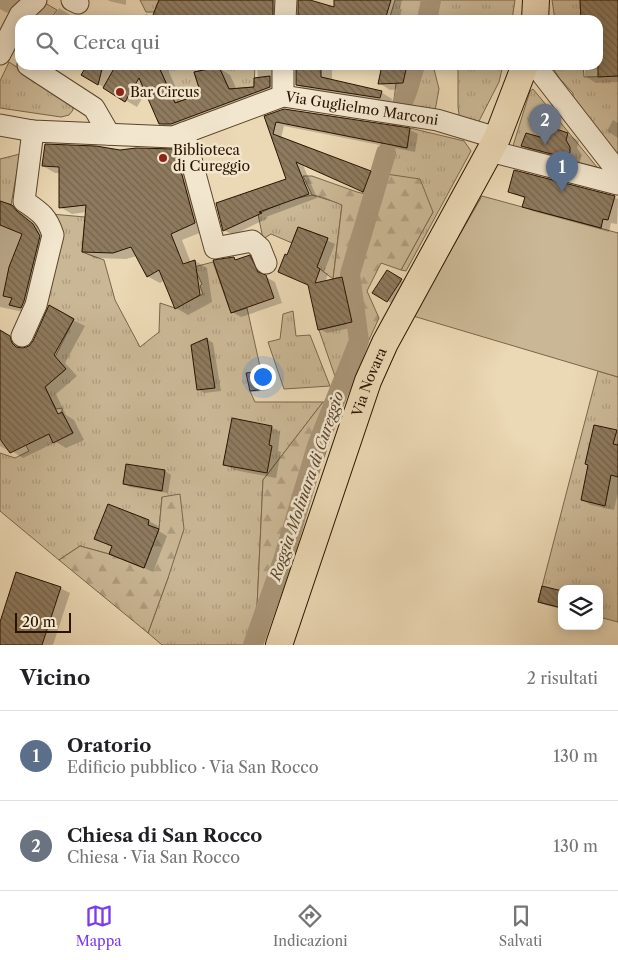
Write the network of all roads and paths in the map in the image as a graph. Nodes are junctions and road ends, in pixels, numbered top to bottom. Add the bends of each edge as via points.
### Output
1 (36, 0) edge
2 (286, 0) edge
3 (536, 0) edge
4 (20, 15) edge
5 (285, 15) edge
6 (535, 15) edge
7 (15, 28) edge
8 (8, 48) edge
9 (36, 70) edge
10 (284, 70) edge
11 (523, 70) edge
12 (539, 70) edge
13 (282, 96) junction
14 (0, 125) edge
15 (33, 131) junction
16 (109, 134) junction
17 (178, 135) junction
18 (493, 144) junction
19 (618, 172) edge
20 (618, 184) edge
21 (266, 263) dead end
22 (22, 336) dead end
23 (279, 645) edge

1 - 4 street
2 - 5 street
3 - 6 main road
7 - 8 street
9 - 16 street via 94,108
10 - 13 street
11 - 18 main road, Via Novara
12 - 19 street
13 - 17 street, Via Guglielmo Marconi
13 - 18 street, Via Guglielmo Marconi via 437,120
14 - 15 street
15 - 16 street
15 - 22 street via 24,201 42,213 53,235 36,306
16 - 17 street
17 - 21 street via 216,248 252,241 260,248
18 - 20 street, Via Guglielmo Marconi
18 - 23 main road, Via Novara via 385,343 368,381

